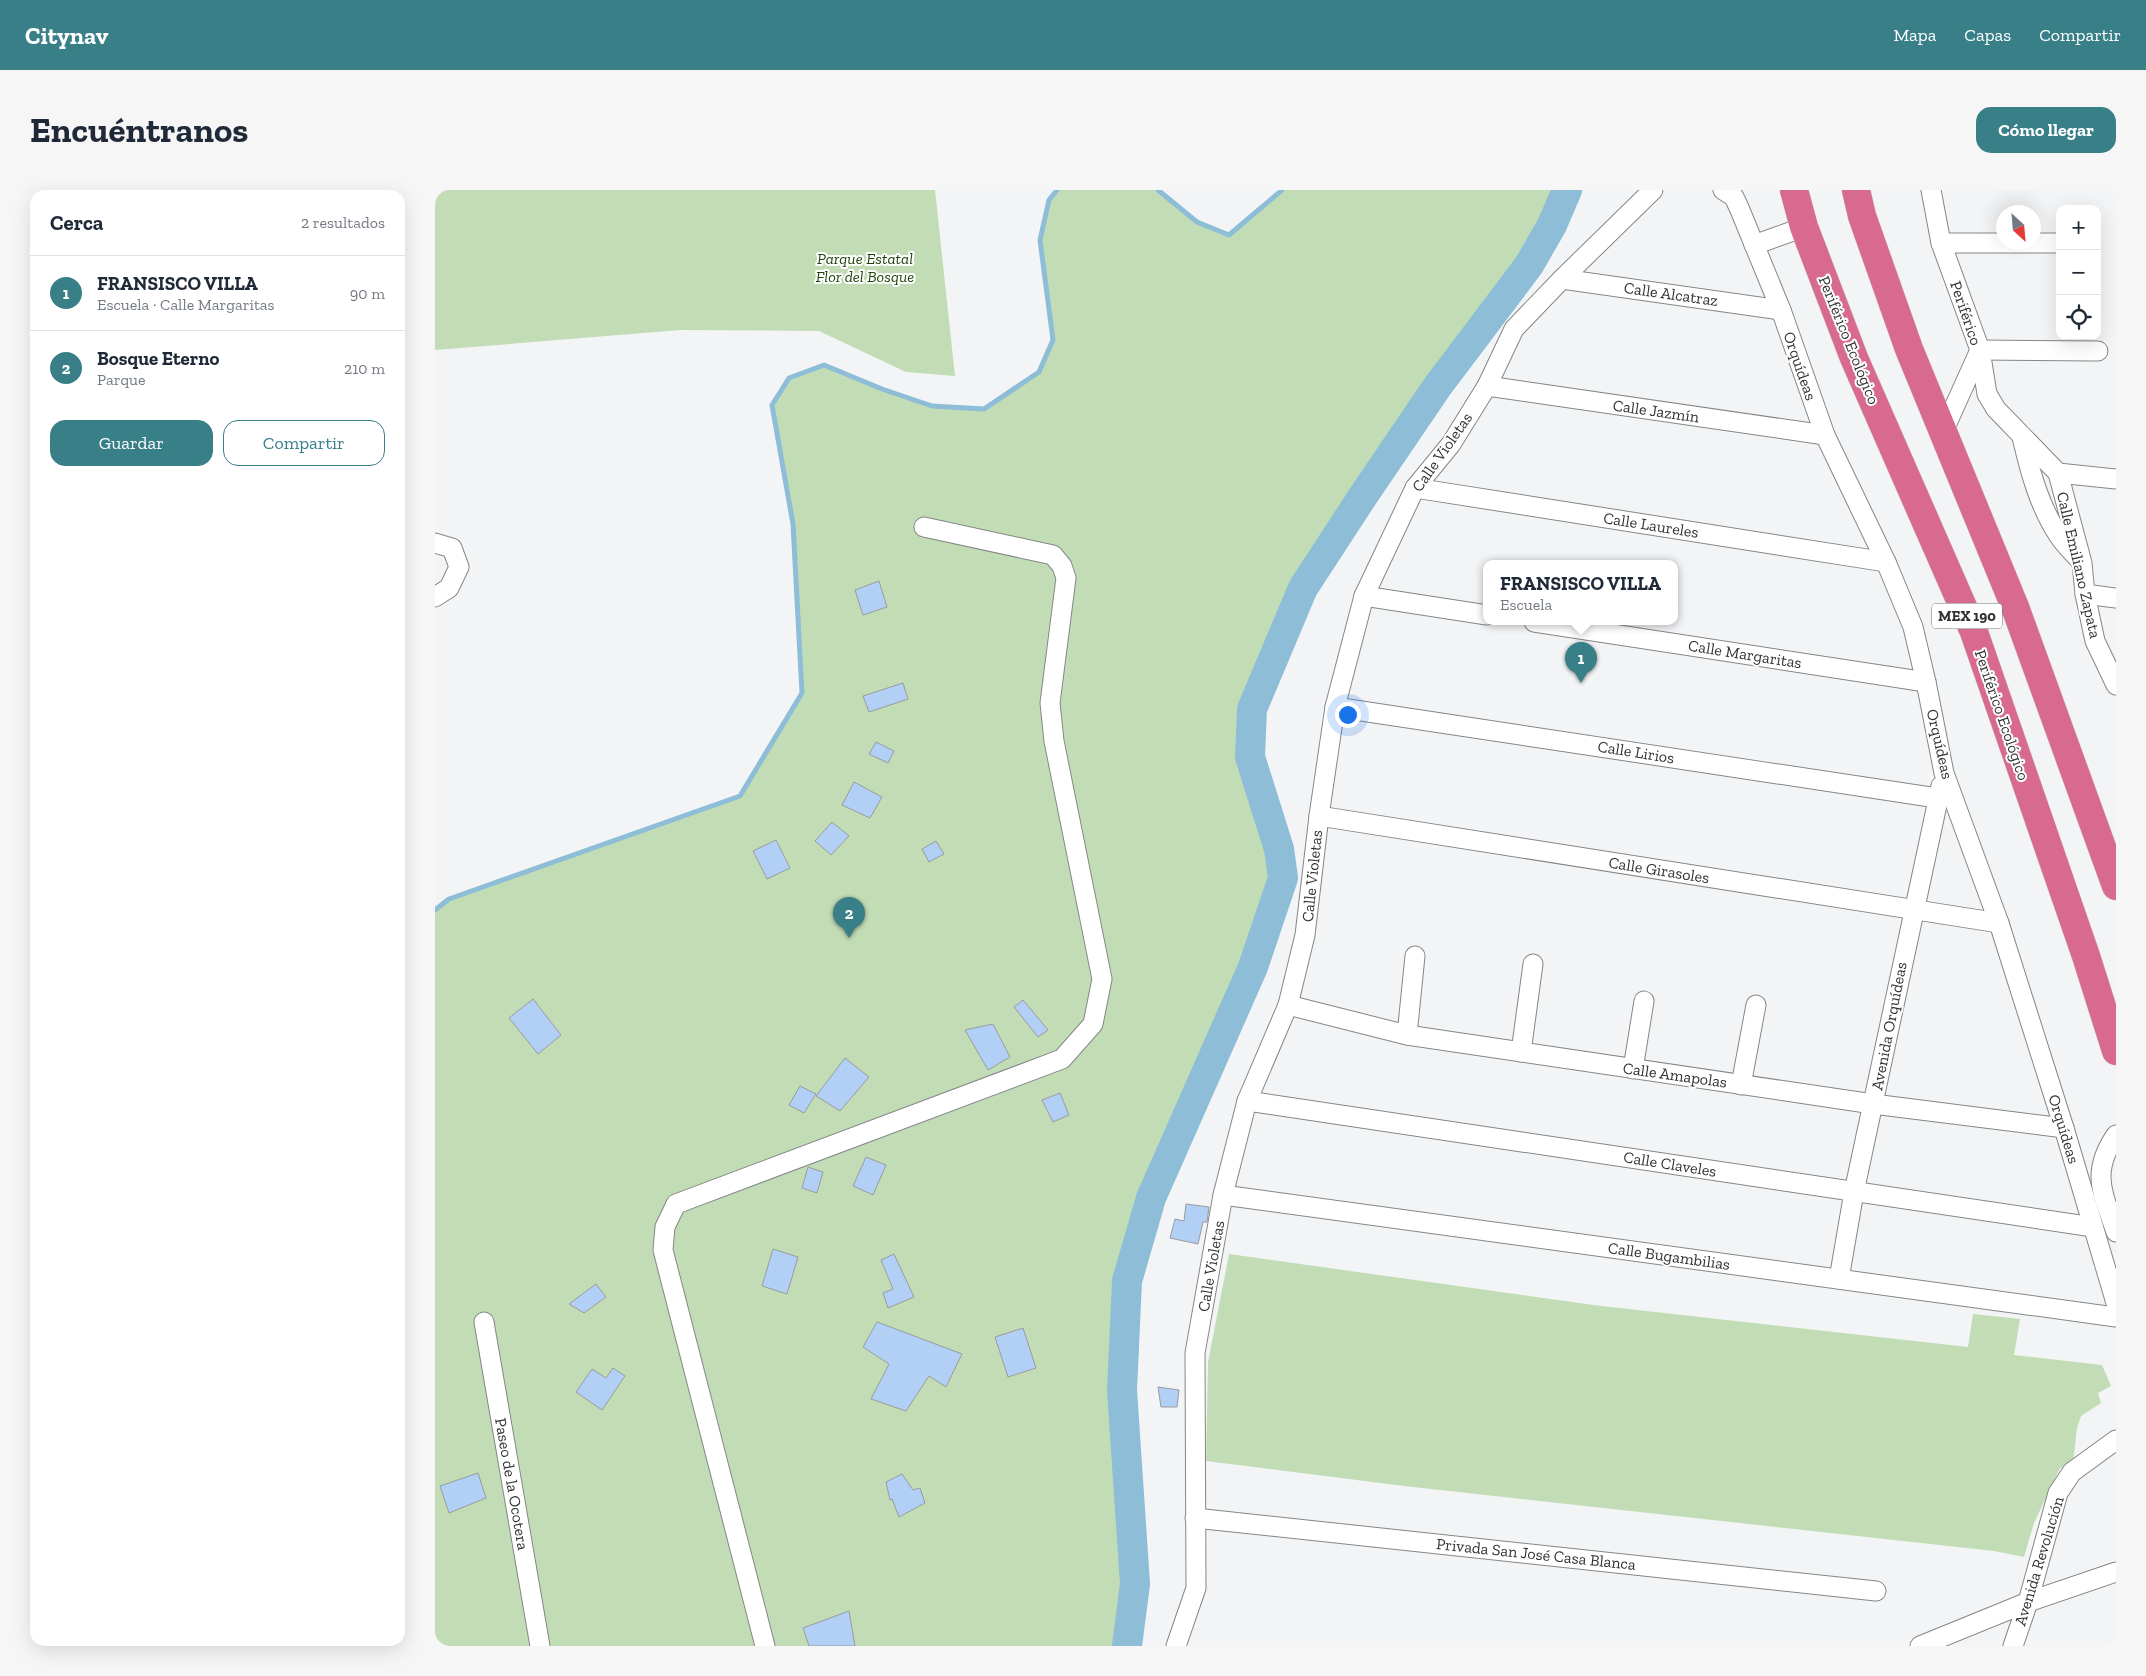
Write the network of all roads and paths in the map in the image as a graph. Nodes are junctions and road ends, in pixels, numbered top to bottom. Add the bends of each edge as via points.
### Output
1 (1653, 190) edge
2 (1794, 190) edge
3 (1856, 190) edge
4 (1931, 190) edge
5 (1729, 194) edge
6 (1804, 227) junction
7 (1941, 243) junction
8 (2056, 243) edge
9 (1754, 245) junction
10 (1562, 278) junction
11 (1781, 310) junction
12 (1980, 350) junction
13 (2098, 351) dead end
14 (1487, 386) junction
15 (1943, 432) junction
16 (1825, 436) junction
17 (2022, 436) junction
18 (2058, 473) junction
19 (2116, 480) edge
20 (1415, 488) junction
21 (924, 527) dead end
22 (435, 543) edge
23 (1886, 562) junction
24 (2082, 563) junction
25 (2085, 594) junction
26 (1364, 596) junction
27 (435, 597) edge
28 (2116, 598) edge
29 (1483, 614) edge
30 (1554, 625) edge
31 (1927, 682) junction
32 (2116, 685) edge
33 (1335, 707) junction
34 (1944, 773) junction
35 (1937, 798) junction
36 (1319, 816) junction
37 (2116, 886) edge
38 (1913, 911) junction
39 (1999, 922) junction
40 (1415, 956) dead end
41 (1533, 964) dead end
42 (1644, 1001) dead end
43 (1288, 1005) junction
44 (1756, 1005) dead end
45 (1407, 1035) junction
46 (2116, 1051) edge
47 (1521, 1052) junction
48 (1633, 1068) junction
49 (1741, 1085) junction
50 (1247, 1101) junction
51 (1873, 1104) junction
52 (2064, 1128) junction
53 (2116, 1135) edge
54 (1854, 1192) junction
55 (1223, 1195) junction
56 (2093, 1227) junction
57 (2116, 1232) edge
58 (1839, 1279) junction
59 (2116, 1303) edge
60 (2116, 1317) edge
61 (484, 1322) dead end
62 (2116, 1440) edge
63 (1195, 1518) junction
64 (2116, 1572) edge
65 (1877, 1591) dead end
66 (2028, 1602) junction
67 (541, 1646) edge
68 (765, 1646) edge
69 (1176, 1646) edge
70 (1920, 1646) edge
71 (2013, 1646) edge

1 - 10 street, Calle Violetas
2 - 6 highway, Periférico Ecológico / MEX 190
3 - 15 highway, MEX 190 via 1909,349
4 - 7 street, Periférico
5 - 9 street, Orquídeas
6 - 9 street
6 - 46 highway, Periférico Ecológico / MEX 190 via 1854,358 1974,632
7 - 8 street
7 - 12 street, Periférico
9 - 11 street, Orquídeas
10 - 11 street, Calle Alcatraz
10 - 14 street, Calle Violetas via 1514,330
11 - 16 street, Orquídeas
12 - 13 street
12 - 15 street, Periférico
12 - 17 street, Calle Emiliano Zapata via 1987,394 1996,409
14 - 16 street, Calle Jazmín
14 - 20 street, Calle Violetas via 1451,444
15 - 37 highway, MEX 190 via 2015,607
16 - 23 street, Orquídeas
17 - 18 street, Calle Emiliano Zapata
17 - 24 street via 2030,470 2050,522
18 - 19 street
18 - 24 street, Calle Emiliano Zapata
20 - 23 street, Calle Laureles
20 - 26 street, Calle Violetas
21 - 68 street via 1053,555 1062,566 1066,578 1051,703 1054,741 1102,979 1093,1024 1063,1059 676,1204 665,1227 663,1250
22 - 27 street via 452,548 459,567 449,588
23 - 31 street, Orquídeas via 1913,627
24 - 25 street, Calle Emiliano Zapata
25 - 28 street
25 - 32 street, Calle Emiliano Zapata via 2095,641
26 - 29 street
26 - 33 street, Calle Violetas
30 - 31 street, Calle Margaritas
31 - 34 street, Orquídeas
33 - 35 street, Calle Lirios
33 - 36 street, Calle Violetas
34 - 35 street, Avenida Orquídeas
34 - 39 street, Orquídeas
35 - 38 street, Avenida Orquídeas
36 - 38 street, Calle Girasoles
36 - 43 street, Calle Violetas via 1305,935
38 - 39 street, Calle Girasoles
38 - 51 street, Avenida Orquídeas
39 - 52 street, Orquídeas
40 - 45 street
41 - 47 street
42 - 48 street
43 - 45 street, Calle Amapolas
43 - 50 street, Calle Violetas
44 - 49 street
45 - 47 street, Calle Amapolas
47 - 48 street, Calle Amapolas
48 - 49 street, Calle Amapolas
49 - 51 street, Calle Amapolas
50 - 54 street, Calle Claveles
50 - 55 street, Calle Violetas
51 - 52 street, Calle Amapolas
51 - 54 street, Avenida Orquídeas
52 - 56 street, Orquídeas
53 - 57 street via 2105,1151 2100,1177
54 - 56 street, Calle Claveles
54 - 58 street, Avenida Orquídeas
55 - 58 street, Calle Bugambilias
55 - 63 street, Calle Violetas via 1195,1354
56 - 59 street, Orquídeas
58 - 60 street, Calle Bugambilias
61 - 67 street, Paseo de la Ocotera
62 - 66 street, Avenida Revolución via 2072,1472 2058,1493
63 - 65 street, Privada San José Casa Blanca
63 - 69 street, Calle Violetas via 1197,1588
64 - 66 street
66 - 70 street
66 - 71 street, Avenida Revolución

